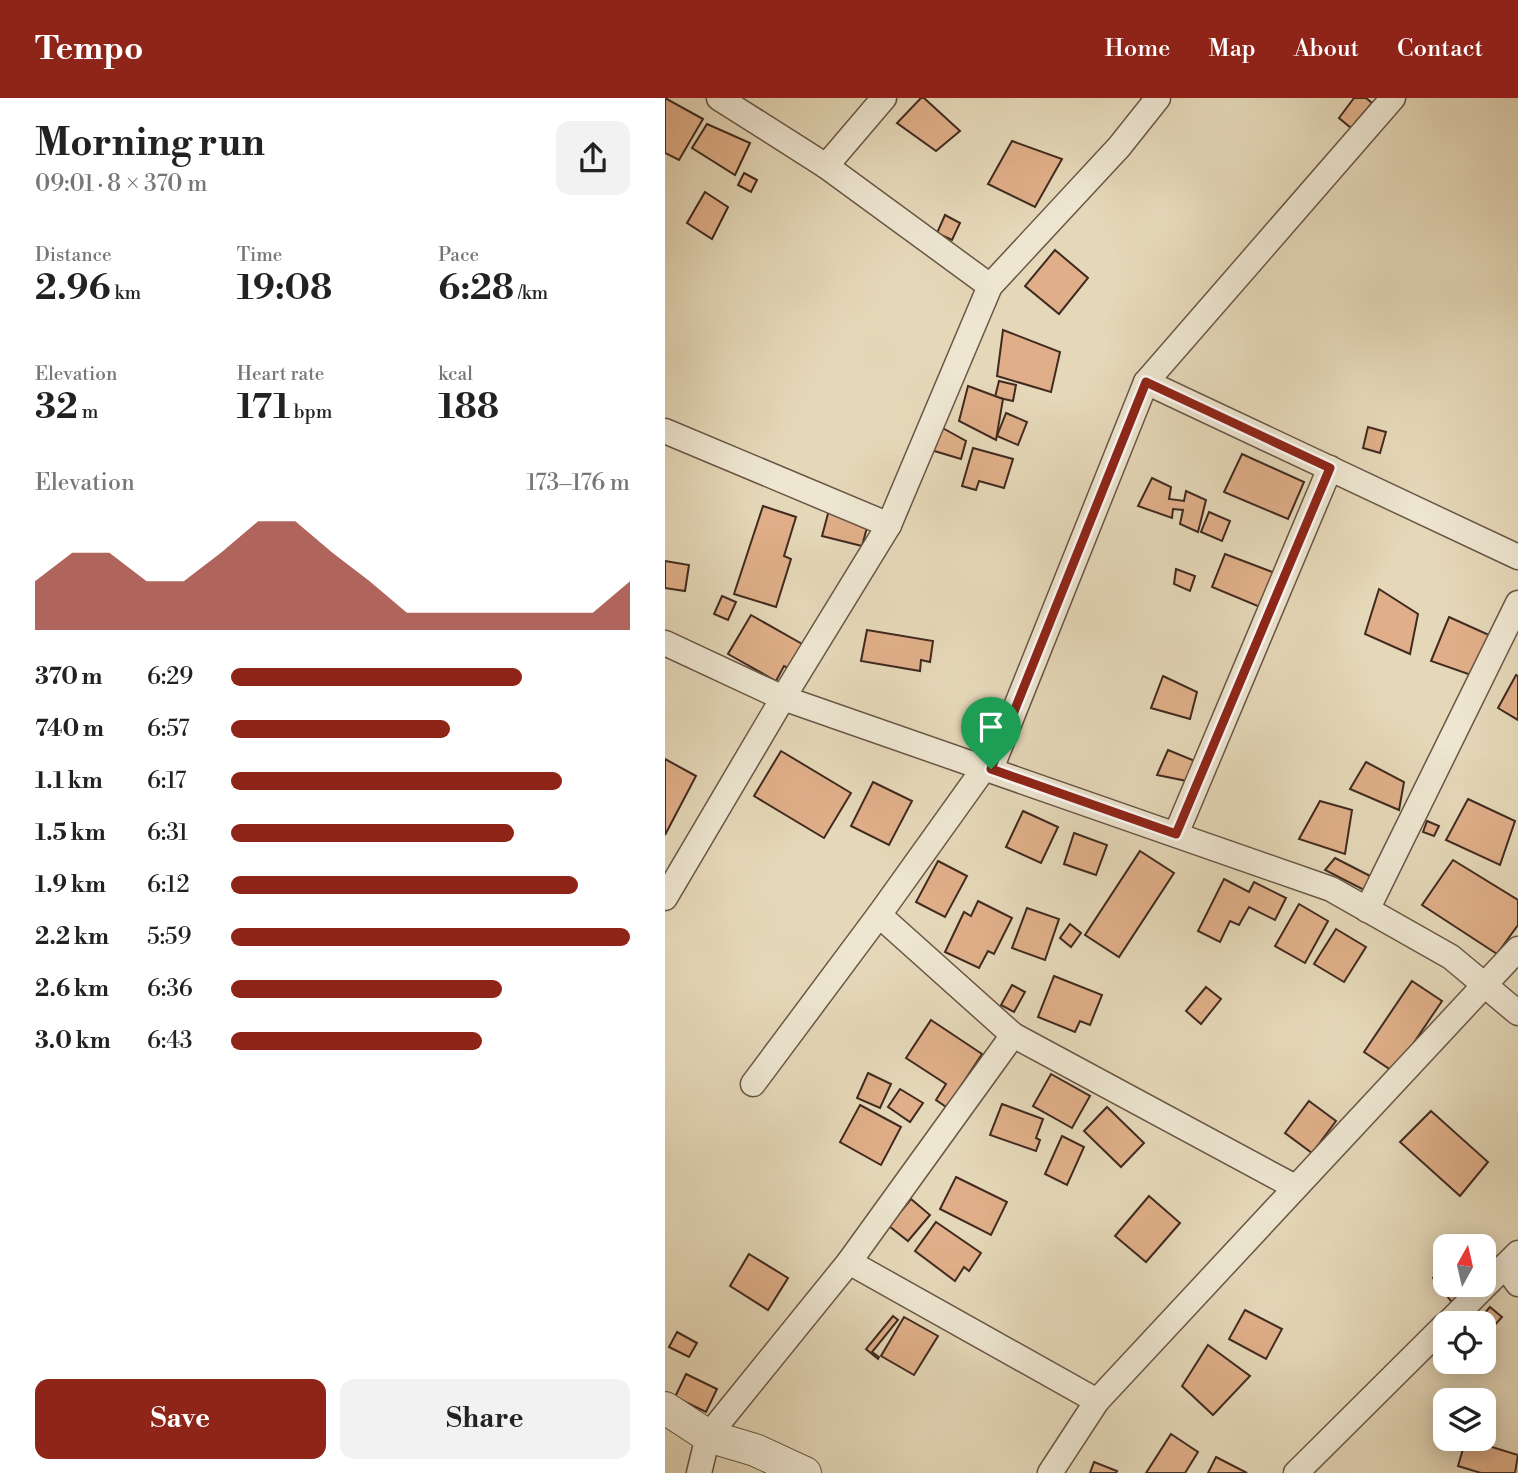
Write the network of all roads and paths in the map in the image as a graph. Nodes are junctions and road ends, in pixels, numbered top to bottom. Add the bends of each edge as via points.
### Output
1 (719, 98) edge
2 (884, 98) edge
3 (1158, 98) edge
4 (1393, 98) edge
5 (826, 166) junction
6 (990, 286) junction
7 (1146, 382) junction
8 (665, 431) edge
9 (1330, 468) junction
10 (889, 525) junction
11 (1518, 556) edge
12 (1518, 604) edge
13 (665, 643) edge
14 (783, 698) junction
15 (988, 768) junction
16 (1176, 834) junction
17 (669, 881) edge
18 (1367, 910) junction
19 (879, 915) junction
20 (1518, 949) edge
21 (1484, 985) junction
22 (1518, 1013) edge
23 (1013, 1035) junction
24 (753, 1084) dead end
25 (1295, 1187) junction
26 (849, 1262) junction
27 (1514, 1268) edge
28 (1463, 1311) edge
29 (1433, 1338) edge
30 (1097, 1401) junction
31 (665, 1408) edge
32 (708, 1436) junction
33 (699, 1473) edge
34 (805, 1473) edge
35 (1050, 1473) edge
36 (1296, 1473) edge

1 - 5 street
2 - 5 street
3 - 6 street via 1119,147
4 - 7 street
5 - 6 street
6 - 10 street
7 - 9 street
7 - 15 street
8 - 10 street
9 - 11 street
9 - 16 street
10 - 14 street
12 - 18 street
13 - 14 street
14 - 15 street
14 - 17 street
15 - 16 street
15 - 19 street
16 - 18 street via 1331,890
18 - 21 street via 1451,957
19 - 23 street
19 - 24 street
20 - 21 street
21 - 22 street
21 - 25 street
23 - 25 street
23 - 26 street
25 - 30 street
26 - 30 street
26 - 32 street
27 - 28 street
29 - 36 street
30 - 35 street
31 - 32 street
32 - 33 street
32 - 34 street via 755,1450

